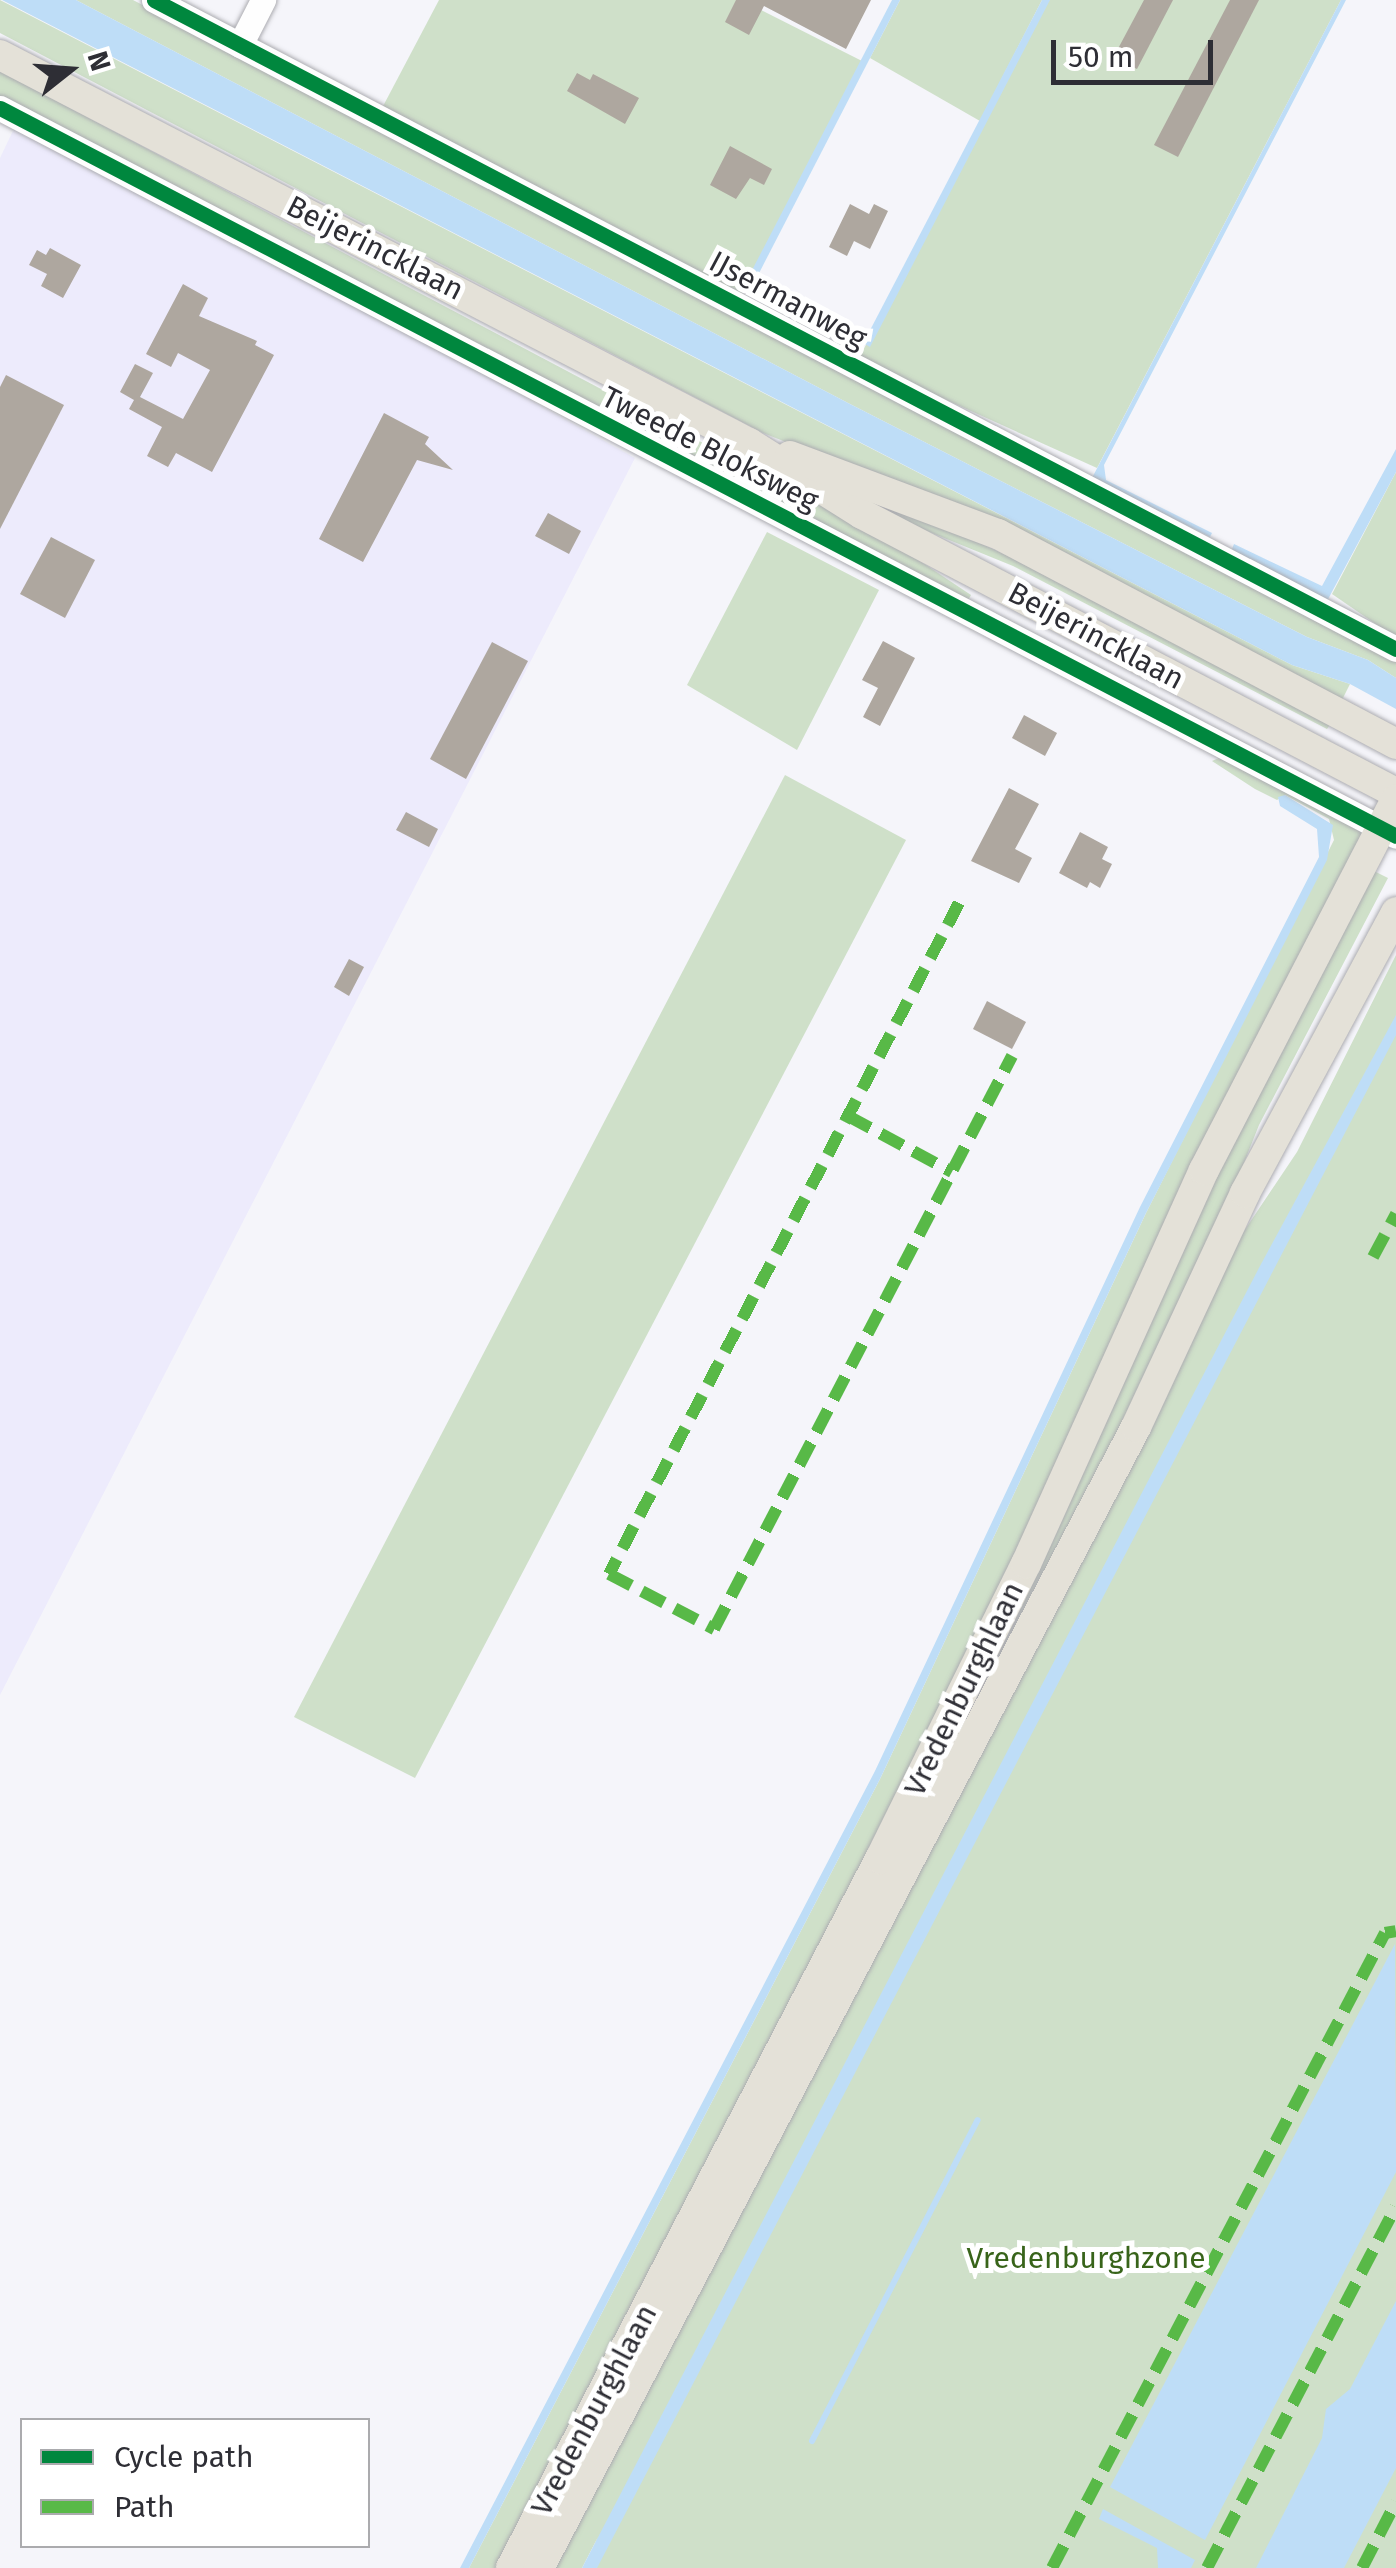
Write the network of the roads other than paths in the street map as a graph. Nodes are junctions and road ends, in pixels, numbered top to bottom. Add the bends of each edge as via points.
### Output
1 (154, 0) edge
2 (263, 0) edge
3 (240, 45) junction
4 (0, 55) edge
5 (0, 108) edge
6 (748, 443) junction
7 (1396, 649) edge
8 (1396, 744) edge
9 (1396, 792) edge
10 (1396, 800) edge
11 (1389, 832) edge
12 (1396, 912) edge
13 (511, 2568) edge
14 (539, 2568) edge

1 - 3 street, IJsermanweg
2 - 3 street
3 - 7 street, IJsermanweg
4 - 6 main road, Beijerincklaan
5 - 11 street, Tweede Bloksweg
6 - 8 main road, Beijerincklaan via 998,534
6 - 9 main road, Beijerincklaan via 862,514
10 - 11 main road, Vredenburghlaan
11 - 13 main road, Vredenburghlaan via 1204,1170 1026,1564
12 - 14 main road, Vredenburghlaan via 1244,1193 1136,1427

